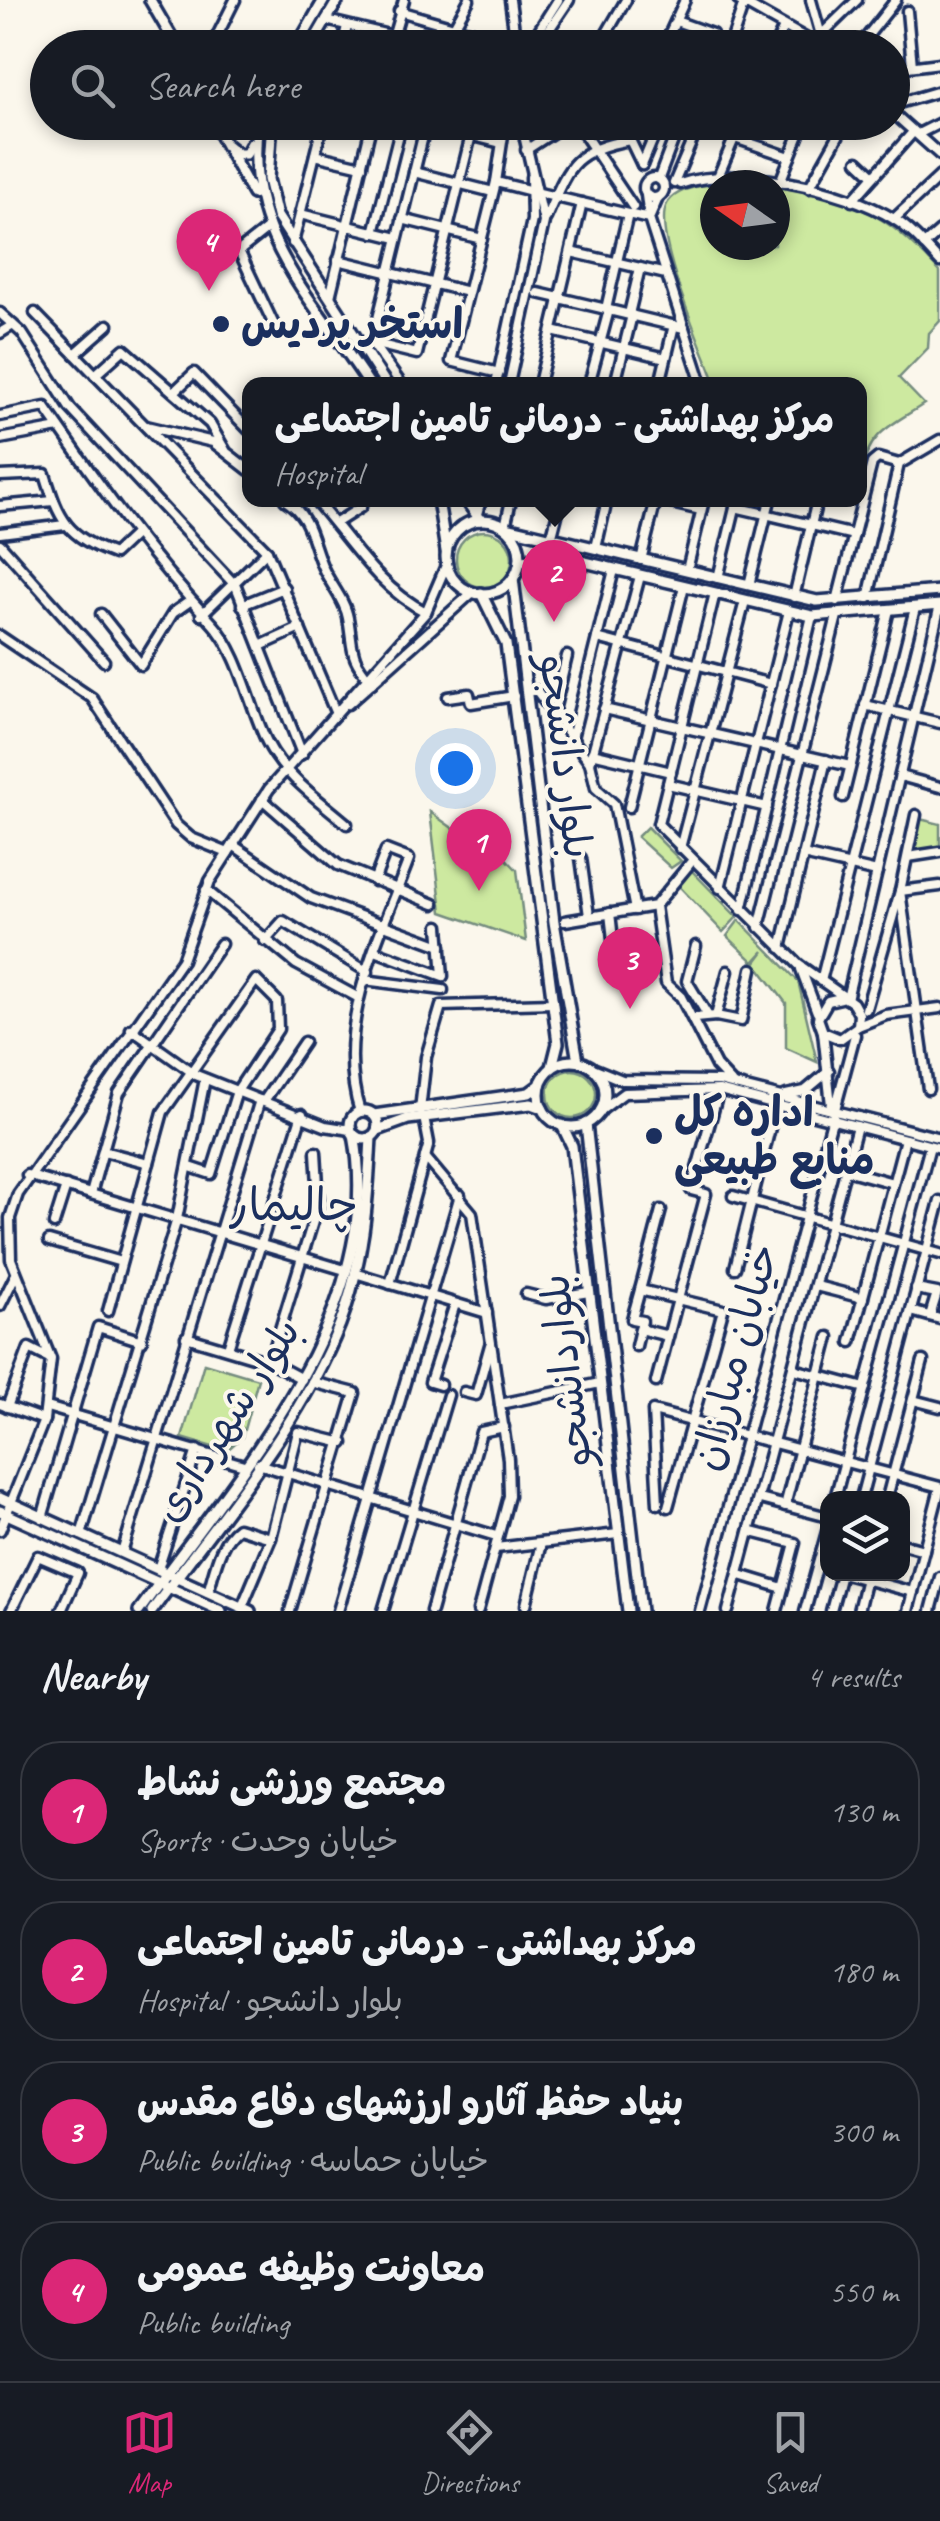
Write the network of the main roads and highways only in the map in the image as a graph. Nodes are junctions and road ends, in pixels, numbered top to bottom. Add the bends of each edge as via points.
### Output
1 (150, 0) edge
2 (324, 0) edge
3 (338, 0) edge
4 (168, 30) edge
5 (306, 30) edge
6 (320, 30) edge
7 (222, 140) edge
8 (224, 140) edge
9 (252, 140) edge
10 (256, 140) edge
11 (271, 140) edge
12 (260, 207) junction
13 (368, 356) junction
14 (355, 362) junction
15 (378, 372) junction
16 (364, 377) edge
17 (369, 377) edge
18 (381, 377) edge
19 (439, 507) edge
20 (471, 507) edge
21 (478, 517) junction
22 (506, 527) junction
23 (547, 538) junction
24 (542, 554) junction
25 (447, 559) junction
26 (520, 562) junction
27 (513, 578) junction
28 (718, 578) junction
29 (940, 591) edge
30 (477, 593) junction
31 (715, 593) junction
32 (940, 605) edge
33 (516, 616) junction
34 (498, 620) junction
35 (578, 1060) junction
36 (552, 1066) junction
37 (540, 1086) junction
38 (542, 1108) junction
39 (422, 1113) junction
40 (374, 1115) junction
41 (586, 1124) junction
42 (562, 1126) junction
43 (353, 1132) junction
44 (374, 1134) junction
45 (350, 1271) junction
46 (307, 1380) junction
47 (0, 1498) edge
48 (7, 1510) edge
49 (167, 1573) junction
50 (164, 1585) junction
51 (246, 1609) edge
52 (139, 1611) edge
53 (152, 1611) edge
54 (221, 1611) edge
55 (628, 1611) edge
56 (640, 1611) edge

1 - 4 main road
2 - 5 main road
3 - 6 main road
7 - 12 main road
8 - 9 main road via 246,154
10 - 12 main road
11 - 13 main road via 268,179 277,216
12 - 14 main road via 291,271
13 - 14 main road
13 - 15 main road
14 - 16 main road
15 - 17 main road
15 - 18 main road
19 - 25 main road
20 - 21 main road
21 - 22 main road
21 - 25 main road via 461,528
22 - 23 main road
22 - 26 main road via 518,543
23 - 24 main road via 537,546
23 - 28 main road
24 - 26 main road
24 - 31 main road
25 - 30 main road via 454,578
26 - 27 main road
27 - 30 main road via 499,590
27 - 33 main road, بلوار دانشجو
28 - 29 main road via 837,601
28 - 31 main road
30 - 34 main road, بلوار دانشجو
31 - 32 main road via 812,616
33 - 34 main road via 507,609
33 - 35 main road, بلوار دانشجو
34 - 36 main road, بلوار دانشجو via 514,696 558,1043
35 - 36 main road
35 - 41 main road via 595,1070 605,1090 600,1111
36 - 37 main road
37 - 38 main road
37 - 39 main road
38 - 39 main road
38 - 42 main road
39 - 40 main road
39 - 44 main road
40 - 43 main road via 360,1112 351,1120
40 - 44 main road
41 - 42 main road
41 - 56 main road, بلواردانشجو
42 - 55 main road, بلواردانشجو via 572,1146
43 - 44 main road
43 - 45 main road, بلوار شهرداری via 358,1194
44 - 45 main road via 370,1194
45 - 46 main road, بلوار شهرداری
46 - 49 main road, بلوار شهرداری
46 - 49 main road via 258,1464
47 - 48 main road
48 - 49 main road via 42,1518
48 - 50 main road
49 - 50 main road, بلوار شهرداری
49 - 51 main road
50 - 52 main road, بلوار شهرداری
50 - 53 main road
50 - 54 main road

